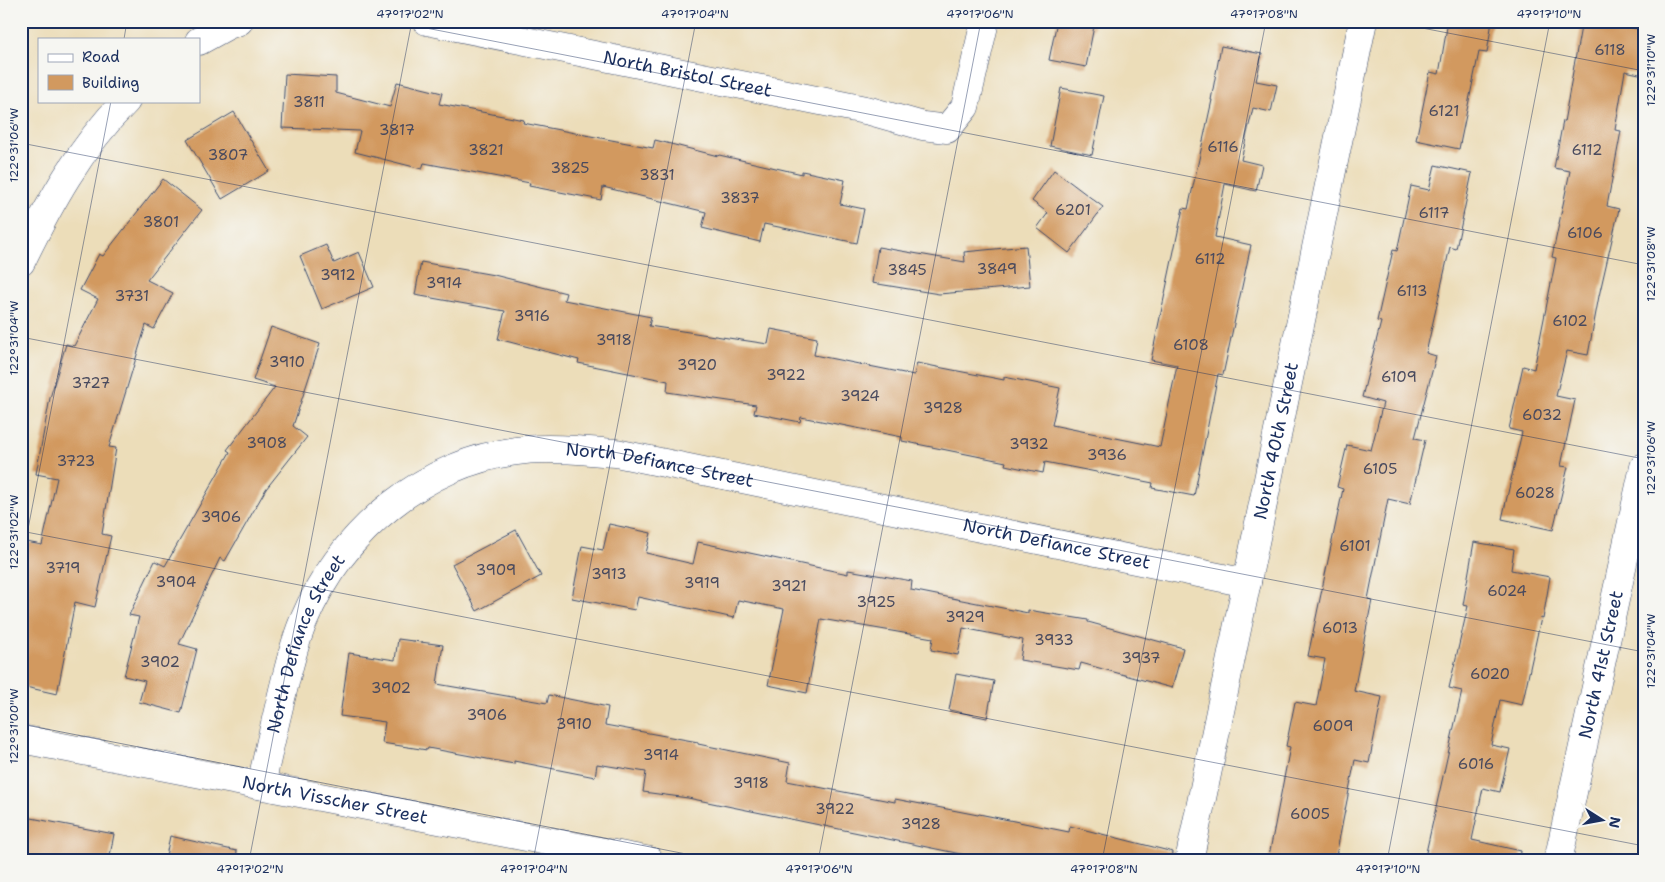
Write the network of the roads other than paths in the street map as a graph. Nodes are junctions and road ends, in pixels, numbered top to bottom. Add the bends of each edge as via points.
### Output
1 (240, 21) edge
2 (427, 21) edge
3 (985, 21) edge
4 (1363, 21) edge
5 (200, 40) edge
6 (125, 102) edge
7 (21, 262) edge
8 (1644, 467) edge
9 (1247, 583) junction
10 (21, 739) edge
11 (261, 785) junction
12 (650, 861) edge
13 (1189, 861) edge
14 (1558, 861) edge

1 - 5 street
2 - 3 street, North Bristol Street via 947,129 965,106
4 - 9 street, North 40th Street
6 - 7 street via 87,146 59,190
8 - 14 street, North 41st Street
9 - 11 street, North Defiance Street via 616,453 559,449 486,456 456,467 389,505 344,552 303,621 276,714
9 - 13 street, North 40th Street
10 - 11 street, North Visscher Street
11 - 12 street, North Visscher Street

